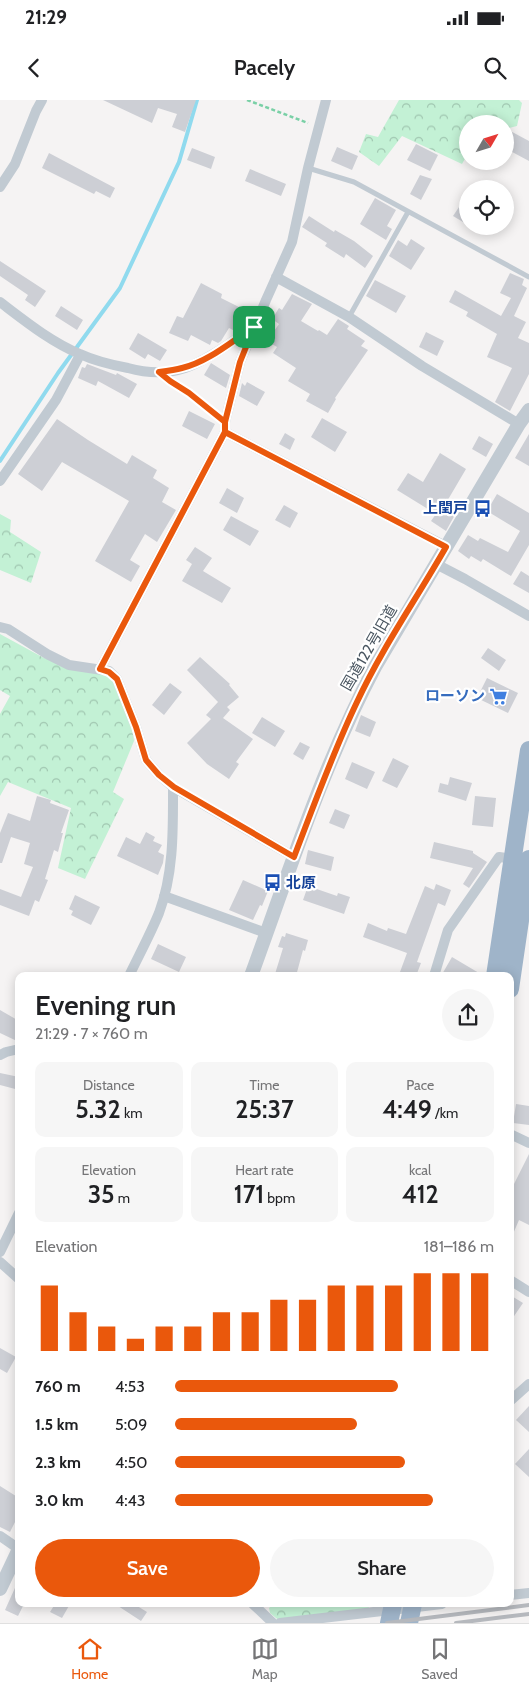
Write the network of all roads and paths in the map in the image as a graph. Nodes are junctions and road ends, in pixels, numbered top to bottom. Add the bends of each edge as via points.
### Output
1 (42, 100) edge
2 (247, 100) edge
3 (326, 100) edge
4 (319, 127) junction
5 (308, 168) junction
6 (0, 187) edge
7 (408, 212) junction
8 (276, 277) junction
9 (529, 277) edge
10 (0, 302) edge
11 (348, 317) junction
12 (254, 327) junction
13 (80, 355) junction
14 (159, 372) junction
15 (529, 410) edge
16 (519, 424) junction
17 (225, 427) junction
18 (0, 481) edge
19 (446, 547) junction
20 (436, 564) junction
21 (529, 616) edge
22 (0, 626) edge
23 (100, 669) junction
24 (529, 750) edge
25 (174, 787) junction
26 (294, 857) junction
27 (521, 859) edge
28 (164, 896) junction
29 (266, 933) junction
30 (131, 972) edge
31 (252, 972) edge
32 (435, 972) edge
33 (496, 972) edge
34 (511, 972) edge
35 (15, 1050) edge
36 (0, 1055) edge
37 (514, 1136) edge
38 (529, 1143) edge
39 (15, 1221) edge
40 (0, 1252) edge
41 (0, 1262) edge
42 (15, 1275) edge
43 (514, 1283) edge
44 (529, 1292) edge
45 (529, 1384) edge
46 (514, 1397) edge
47 (0, 1536) edge
48 (15, 1546) edge
49 (15, 1557) edge
50 (0, 1589) edge
51 (529, 1593) edge
52 (514, 1595) edge
53 (256, 1607) edge
54 (266, 1607) edge
55 (372, 1607) edge
56 (261, 1611) junction
57 (411, 1611) edge
58 (391, 1612) edge
59 (273, 1623) edge
60 (280, 1623) edge

1 - 6 street via 15,164
2 - 4 path
3 - 4 street
4 - 5 street
5 - 7 lane via 354,182
5 - 8 street via 292,242
7 - 9 lane
7 - 11 lane
8 - 11 street
8 - 12 street
10 - 13 street via 54,341
11 - 16 street
12 - 14 street via 196,363
12 - 17 street via 240,362
13 - 14 street via 136,370
13 - 18 street via 56,400
14 - 17 path via 189,393
15 - 16 street, 国道122号旧道
16 - 19 street, 国道122号旧道
17 - 19 street
17 - 23 street
19 - 20 street, 国道122号旧道
20 - 21 street
20 - 26 street, 国道122号旧道 via 357,701
22 - 23 street via 69,665
23 - 25 street via 117,679 146,760
24 - 27 highway
25 - 26 street
25 - 28 street via 173,850
26 - 29 street, 国道122号旧道
27 - 32 street via 499,857 448,930
27 - 33 highway
27 - 34 highway
28 - 29 street
28 - 30 street
29 - 31 street, 国道122号旧道
35 - 36 street
37 - 38 street
39 - 40 street
41 - 42 street
43 - 44 street
45 - 46 street
47 - 48 street
49 - 50 street
51 - 52 street
53 - 56 street
54 - 56 street
55 - 58 street
55 - 60 street
56 - 59 street
57 - 58 street

